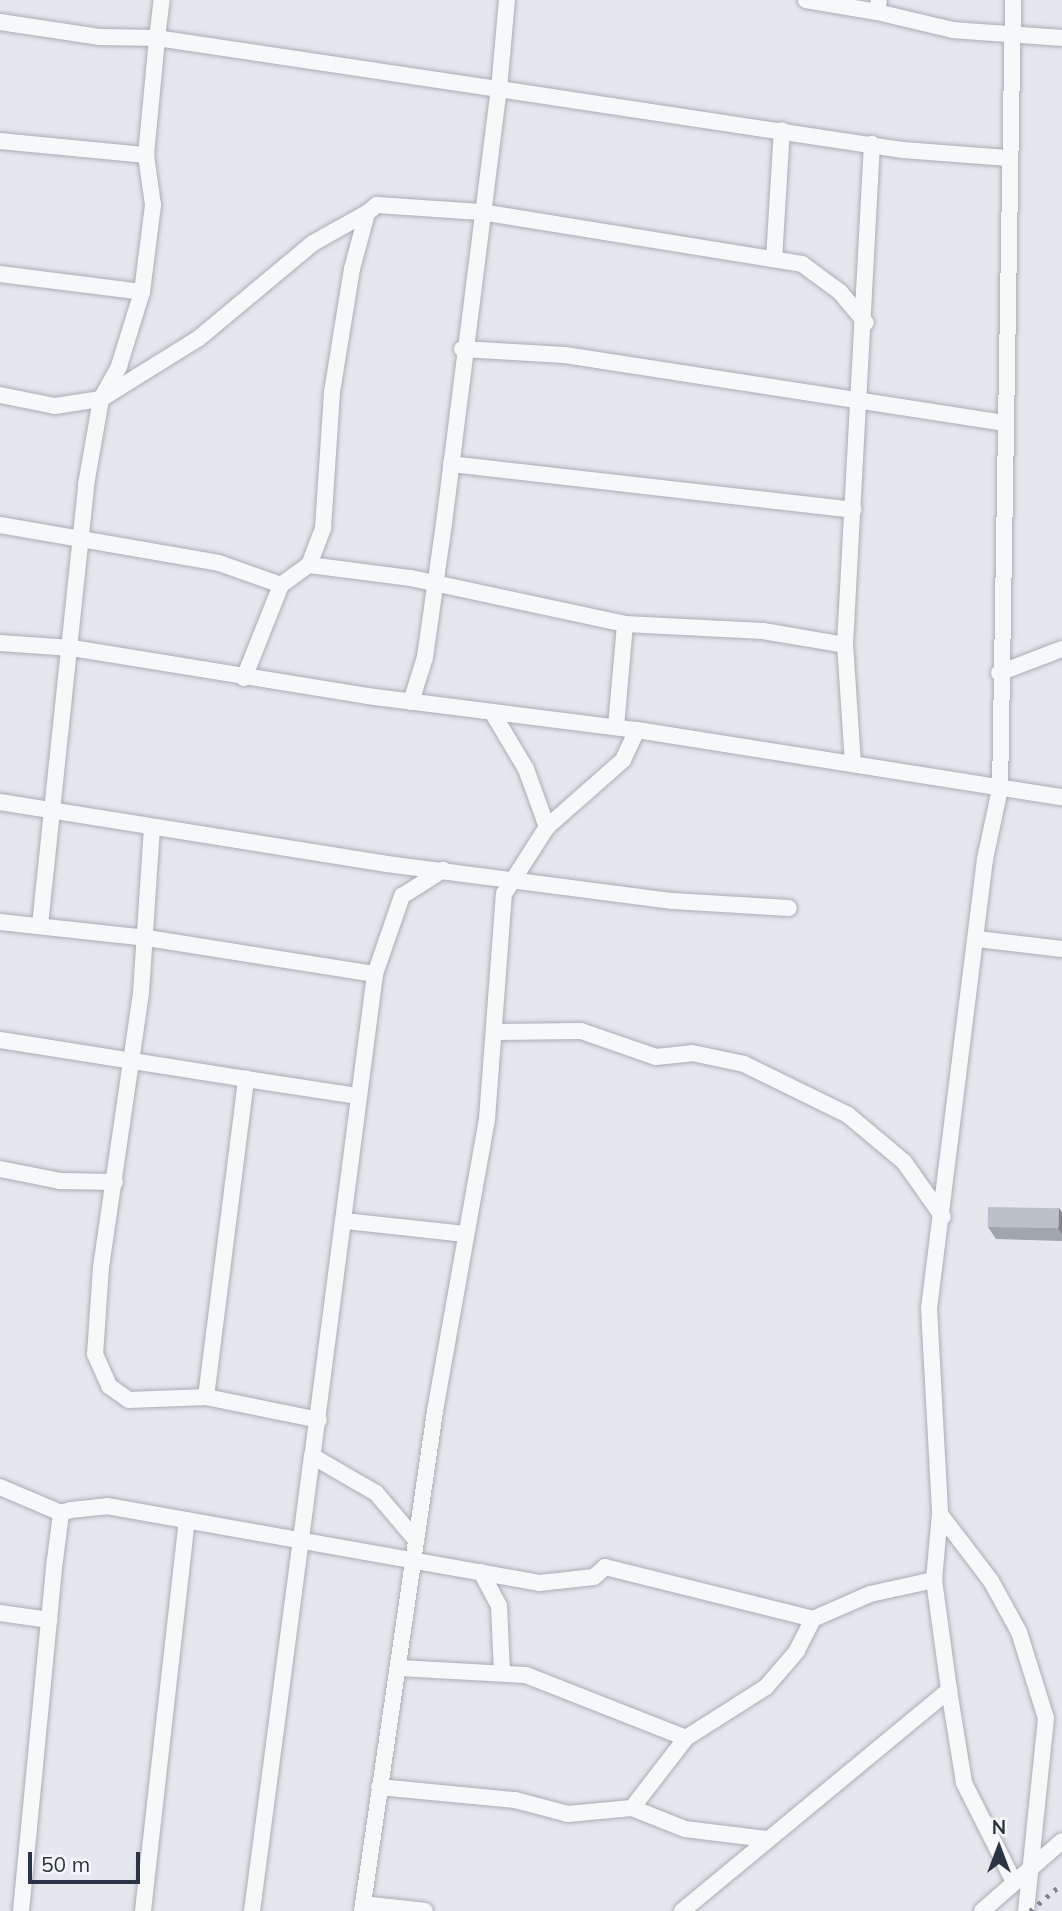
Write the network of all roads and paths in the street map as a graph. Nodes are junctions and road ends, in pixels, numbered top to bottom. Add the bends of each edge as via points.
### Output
1 (162, 0) edge
2 (507, 0) edge
3 (806, 0) edge
4 (1013, 0) edge
5 (878, 6) edge
6 (0, 22) edge
7 (1013, 32) junction
8 (157, 38) junction
9 (1062, 38) edge
10 (499, 89) junction
11 (782, 130) junction
12 (0, 141) edge
13 (872, 144) junction
14 (146, 155) junction
15 (1006, 158) junction
16 (481, 212) junction
17 (367, 213) junction
18 (774, 259) junction
19 (0, 274) edge
20 (142, 292) junction
21 (866, 323) junction
22 (461, 349) junction
23 (0, 395) edge
24 (101, 399) junction
25 (859, 399) junction
26 (1004, 423) junction
27 (451, 464) junction
28 (853, 510) junction
29 (0, 525) edge
30 (78, 534) junction
31 (309, 565) junction
32 (431, 583) junction
33 (281, 585) junction
34 (625, 624) junction
35 (0, 643) edge
36 (845, 645) junction
37 (72, 648) junction
38 (1062, 649) edge
39 (999, 673) junction
40 (244, 678) junction
41 (411, 702) junction
42 (492, 712) junction
43 (616, 727) junction
44 (637, 730) junction
45 (853, 764) junction
46 (1000, 789) junction
47 (1062, 797) edge
48 (0, 802) edge
49 (51, 806) junction
50 (152, 827) junction
51 (547, 827) junction
52 (443, 870) junction
53 (512, 876) junction
54 (789, 908) dead end
55 (0, 922) edge
56 (40, 925) junction
57 (147, 938) junction
58 (977, 939) junction
59 (1062, 949) edge
60 (375, 974) junction
61 (496, 1032) junction
62 (0, 1040) edge
63 (133, 1058) junction
64 (246, 1079) junction
65 (358, 1096) junction
66 (0, 1169) edge
67 (115, 1182) junction
68 (943, 1217) junction
69 (345, 1221) junction
70 (464, 1234) junction
71 (206, 1397) junction
72 (319, 1420) junction
73 (312, 1456) junction
74 (0, 1487) edge
75 (61, 1513) junction
76 (940, 1514) junction
77 (187, 1520) junction
78 (416, 1540) junction
79 (300, 1543) junction
80 (413, 1558) junction
81 (481, 1572) junction
82 (934, 1580) junction
83 (0, 1613) edge
84 (813, 1619) junction
85 (50, 1620) junction
86 (399, 1668) junction
87 (502, 1671) junction
88 (949, 1690) junction
89 (686, 1738) junction
90 (379, 1787) junction
91 (632, 1808) junction
92 (766, 1839) junction
93 (1062, 1840) edge
94 (1030, 1868) junction
95 (1014, 1882) junction
96 (363, 1907) edge
97 (21, 1911) edge
98 (143, 1911) edge
99 (252, 1911) edge
100 (425, 1911) edge
101 (682, 1911) edge
102 (982, 1911) edge
103 (1026, 1911) edge

1 - 8 street
2 - 10 street
3 - 5 street
4 - 7 street
5 - 7 street via 953,30
6 - 8 street via 99,37
7 - 9 street
7 - 15 street
8 - 10 street
8 - 14 street
10 - 11 street
10 - 16 street
11 - 13 street
11 - 18 street
12 - 14 street
13 - 15 street
13 - 21 street
14 - 20 street via 153,205
15 - 26 street
16 - 17 street via 388,203
16 - 18 street
16 - 22 street
17 - 24 street via 313,243 199,338
17 - 31 street via 332,392 323,528
18 - 21 street via 802,264 839,292
19 - 20 street
20 - 24 street via 119,366
21 - 25 street
22 - 25 street via 565,355
22 - 27 street
23 - 24 street via 55,406
24 - 30 street
25 - 26 street
25 - 28 street
26 - 39 street
27 - 28 street
27 - 32 street
28 - 36 street
29 - 30 street
30 - 33 street via 219,563
30 - 37 street via 82,562
31 - 32 street
31 - 33 street
32 - 34 street
32 - 41 street via 425,657
33 - 40 street
34 - 36 street via 763,631
34 - 43 street
35 - 37 street
36 - 45 street
37 - 40 street
37 - 49 street via 61,685
38 - 39 street
39 - 46 street
40 - 41 street
41 - 42 street
42 - 43 street
42 - 51 street via 526,769
43 - 44 street
44 - 45 street
44 - 51 street via 623,760
45 - 46 street
46 - 47 street
46 - 58 street
48 - 49 street
49 - 50 street
49 - 56 street
50 - 52 street
50 - 57 street
51 - 53 street
52 - 53 street
52 - 60 street via 401,896
53 - 54 street via 673,901
53 - 61 street via 502,909
55 - 56 street
56 - 57 street
57 - 60 street
57 - 63 street
58 - 59 street
58 - 68 street
60 - 65 street
61 - 68 street via 581,1031 656,1057 692,1053 744,1063 848,1115 904,1162
61 - 70 street
62 - 63 street
63 - 64 street
63 - 67 street
64 - 65 street
64 - 71 street
65 - 69 street
66 - 67 street via 60,1181
67 - 71 street via 101,1267 100,1367 109,1386 129,1400
68 - 76 street via 929,1308
69 - 70 street
69 - 72 street
70 - 78 street
71 - 72 street
72 - 73 street
73 - 78 street via 376,1493
73 - 79 street
74 - 75 street
75 - 77 street via 107,1506
75 - 85 street
76 - 82 street
76 - 94 street via 992,1581 1019,1632 1046,1718
77 - 79 street
77 - 98 street
78 - 80 street
79 - 80 street
79 - 99 street
80 - 81 street
80 - 86 street
81 - 84 street via 539,1583 594,1577 605,1567
81 - 87 street via 499,1606
82 - 84 street via 870,1594
82 - 88 street
83 - 85 street
84 - 89 street via 797,1651 766,1687
85 - 97 street
86 - 87 street
86 - 90 street
87 - 89 street via 538,1679
88 - 92 street
88 - 95 street via 964,1783
89 - 91 street
90 - 91 street via 515,1800 568,1814
90 - 96 street
91 - 92 street via 685,1829
92 - 101 street
93 - 94 street
94 - 95 street
94 - 103 street
95 - 102 street
96 - 100 street

